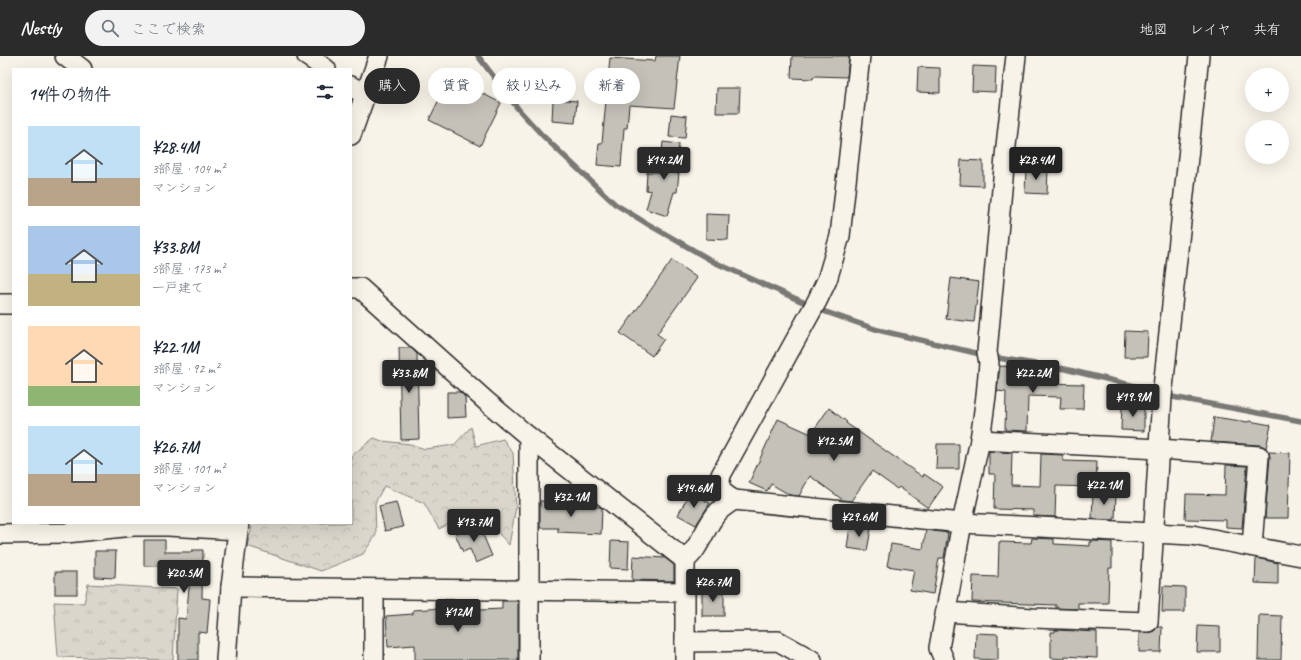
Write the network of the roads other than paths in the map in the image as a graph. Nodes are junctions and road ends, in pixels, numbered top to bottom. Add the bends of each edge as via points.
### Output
1 (60, 56) edge
2 (65, 56) edge
3 (306, 56) edge
4 (379, 56) edge
5 (860, 56) edge
6 (1012, 56) edge
7 (1016, 56) edge
8 (1199, 56) edge
9 (60, 68) edge
10 (81, 68) edge
11 (324, 68) edge
12 (358, 90) edge
13 (352, 129) edge
14 (352, 288) edge
15 (0, 304) edge
16 (12, 304) edge
17 (529, 437) junction
18 (980, 440) junction
19 (1159, 449) junction
20 (734, 500) junction
21 (962, 523) junction
22 (238, 526) edge
23 (1154, 533) junction
24 (0, 534) edge
25 (1252, 546) junction
26 (1301, 556) edge
27 (685, 560) junction
28 (231, 587) junction
29 (374, 589) junction
30 (529, 591) junction
31 (685, 592) junction
32 (946, 612) junction
33 (685, 651) edge
34 (226, 660) edge
35 (374, 660) edge
36 (529, 660) edge
37 (812, 660) edge
38 (944, 660) edge

1 - 9 street
2 - 10 street
3 - 11 street
4 - 12 street
5 - 20 street via 840,236 827,280 721,475 721,490
6 - 7 street
7 - 18 street
8 - 19 street
12 - 13 street
14 - 17 street via 360,288
15 - 16 street
17 - 27 street
17 - 30 street
18 - 19 street
18 - 21 street
19 - 23 street
19 - 25 street via 1259,456
20 - 21 street
20 - 27 street via 719,510 692,555
21 - 23 street
21 - 32 street
22 - 24 street via 132,526 66,533
22 - 28 street
23 - 25 street via 1192,534
23 - 32 street via 1148,622 1064,620
25 - 26 street
27 - 31 street
28 - 29 street
28 - 34 street
29 - 30 street
29 - 35 street
30 - 31 street
30 - 36 street
31 - 33 street
32 - 38 street via 939,648
33 - 37 street via 778,641

